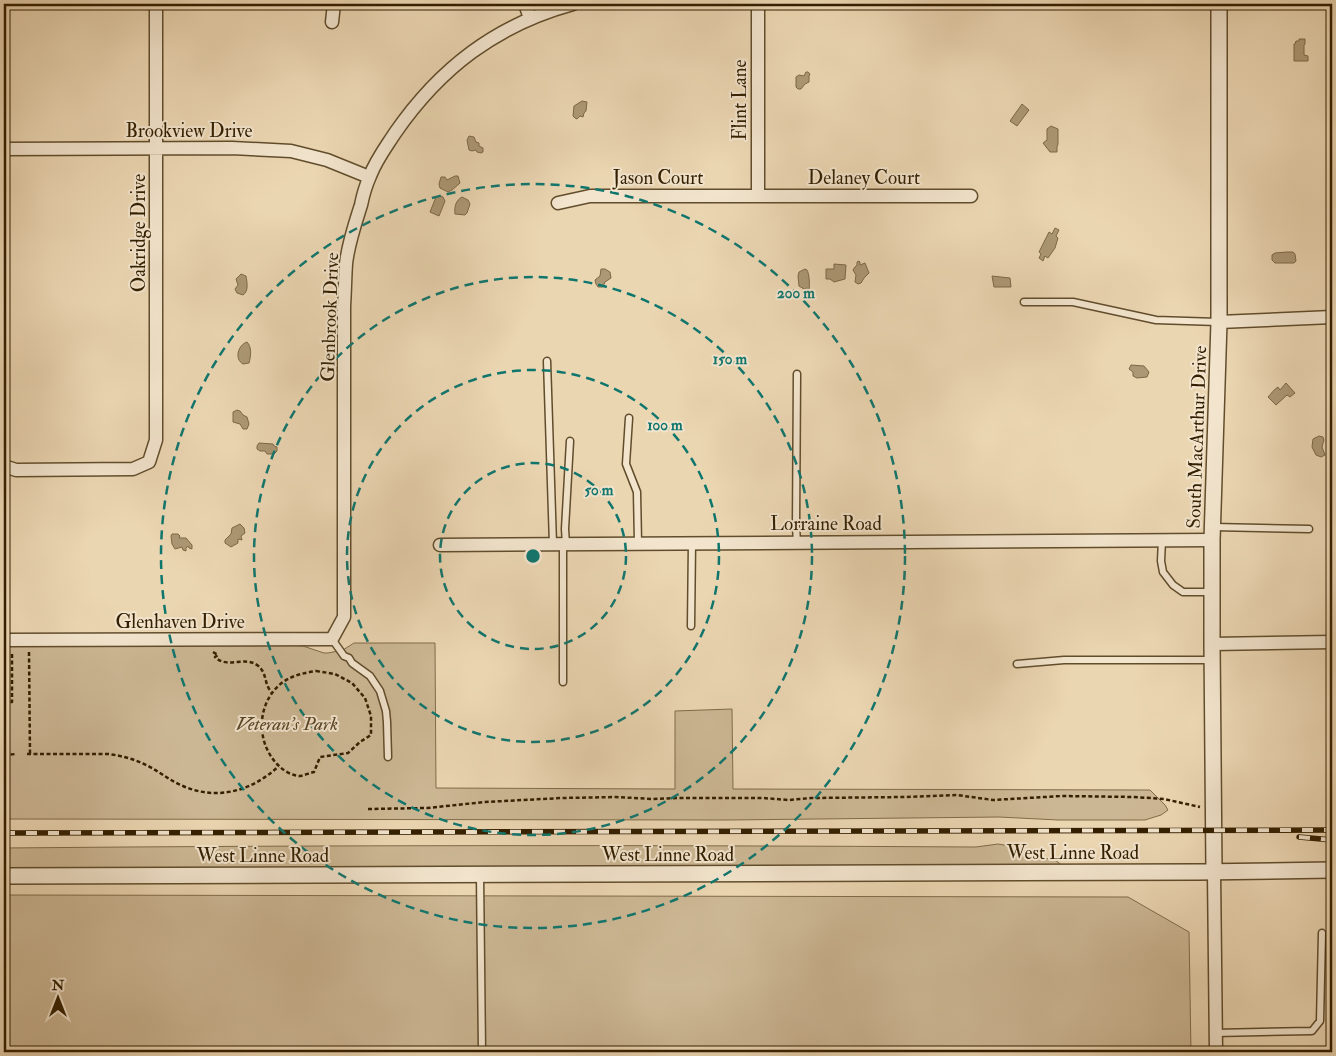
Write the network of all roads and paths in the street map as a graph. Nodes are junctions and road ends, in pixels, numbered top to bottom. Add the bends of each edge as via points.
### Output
1 (156, 4) edge
2 (334, 4) edge
3 (525, 4) edge
4 (573, 4) edge
5 (758, 4) edge
6 (1219, 4) edge
7 (530, 18) junction
8 (332, 22) dead end
9 (156, 148) junction
10 (4, 149) edge
11 (369, 177) junction
12 (758, 196) junction
13 (971, 196) dead end
14 (558, 203) dead end
15 (1024, 302) dead end
16 (1331, 318) edge
17 (1219, 322) junction
18 (547, 361) dead end
19 (797, 374) dead end
20 (629, 418) dead end
21 (570, 441) dead end
22 (4, 466) edge
23 (1309, 529) dead end
24 (1213, 534) junction
25 (1162, 540) junction
26 (797, 542) junction
27 (638, 543) junction
28 (692, 543) junction
29 (560, 544) junction
30 (440, 545) dead end
31 (1212, 592) junction
32 (691, 626) dead end
33 (332, 639) junction
34 (4, 640) edge
35 (1332, 642) edge
36 (1212, 644) junction
37 (12, 652) dead end
38 (29, 652) dead end
39 (214, 652) dead end
40 (1213, 660) junction
41 (1017, 664) dead end
42 (563, 682) dead end
43 (272, 693) junction
44 (4, 702) edge
45 (4, 754) edge
46 (16, 754) dead end
47 (388, 757) dead end
48 (279, 766) junction
49 (1213, 807) junction
50 (368, 809) dead end
51 (1332, 870) edge
52 (1214, 872) junction
53 (480, 875) junction
54 (4, 876) edge
55 (1322, 932) dead end
56 (1215, 1033) junction
57 (482, 1052) edge
58 (1216, 1052) edge

1 - 9 street, Oakridge Drive
2 - 8 street
3 - 7 street
4 - 7 street, Glenbrook Drive
5 - 12 street, Flint Lane
6 - 17 street, South MacArthur Drive
7 - 11 street, Glenbrook Drive via 489,39 425,94 377,160
9 - 10 street, Brookview Drive
9 - 11 street, Brookview Drive via 291,151 327,160
9 - 22 street, Oakridge Drive via 156,440 149,462 133,469 16,470
11 - 33 street, Glenbrook Drive via 346,262 344,617
12 - 13 street, Delaney Court
12 - 14 street, Jason Court via 590,196
15 - 17 lane via 1072,302 1156,320
16 - 17 street
17 - 24 street, South MacArthur Drive
18 - 29 lane
19 - 26 lane
20 - 27 lane via 626,464 637,492
21 - 29 lane via 565,529
23 - 24 lane
24 - 25 street, Lorraine Road
24 - 31 street, South MacArthur Drive
25 - 26 street, Lorraine Road
25 - 31 lane via 1161,561 1173,585 1183,592
26 - 28 street, Lorraine Road
27 - 28 street, Lorraine Road
27 - 29 street, Lorraine Road
28 - 32 lane
29 - 30 street, Lorraine Road
29 - 42 lane
31 - 36 street, South MacArthur Drive
33 - 34 street, Glenhaven Drive
33 - 47 lane via 344,656 370,676 380,691 387,722
35 - 36 street
36 - 40 street, South MacArthur Drive
37 - 44 path via 12,702
38 - 48 path via 28,754 109,754 146,765 182,786 212,793 254,784
39 - 43 path via 218,655 215,657 217,660 222,662 258,665
40 - 41 lane via 1064,660
40 - 49 street, South MacArthur Drive
43 - 48 path via 263,710 261,727 264,744
43 - 48 path via 283,682 299,674 316,671 335,674 352,684 365,698 371,716 371,735 348,753 320,757 314,772 300,776 284,772
45 - 46 path
49 - 50 path via 1134,797 993,800 957,795 789,800 562,798
49 - 52 street, South MacArthur Drive
51 - 52 street, West Linne Road
52 - 53 street, West Linne Road
52 - 56 street
53 - 54 street, West Linne Road
53 - 57 lane
55 - 56 lane via 1320,1021 1312,1031
56 - 58 street

